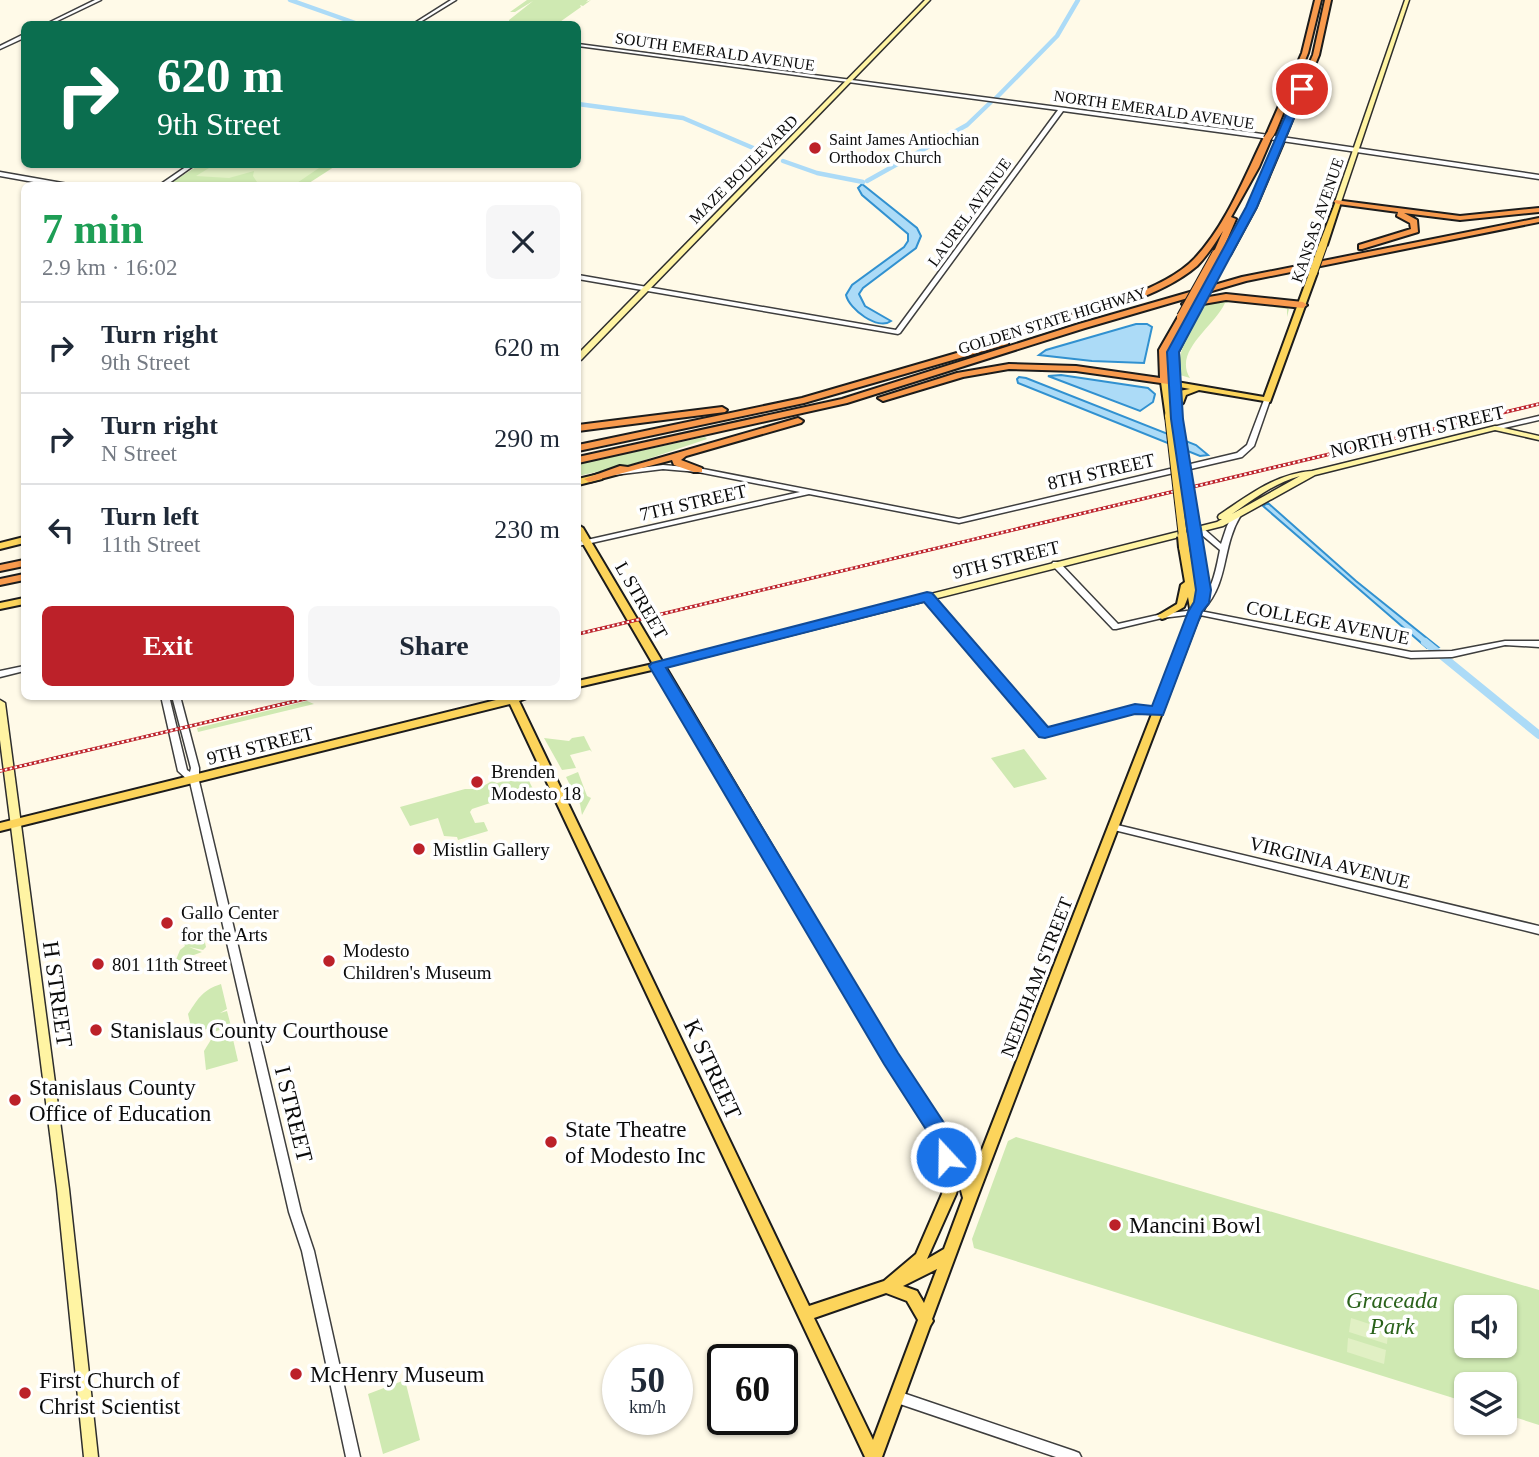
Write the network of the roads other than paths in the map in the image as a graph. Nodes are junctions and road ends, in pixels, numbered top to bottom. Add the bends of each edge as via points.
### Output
1 (99, 0) edge
2 (454, 0) edge
3 (928, 0) edge
4 (1318, 0) edge
5 (1328, 0) edge
6 (1407, 0) edge
7 (54, 21) edge
8 (421, 21) edge
9 (21, 38) edge
10 (581, 45) edge
11 (0, 48) edge
12 (849, 81) junction
13 (1062, 108) junction
14 (1269, 136) joint
15 (1357, 150) junction
16 (1257, 162) junction
17 (188, 168) edge
18 (0, 174) edge
19 (1539, 177) edge
20 (45, 182) edge
21 (166, 182) edge
22 (1338, 202) junction
23 (1539, 211) edge
24 (1539, 220) edge
25 (1362, 247) junction
26 (1221, 254) junction
27 (1311, 269) junction
28 (581, 278) edge
29 (645, 289) junction
30 (1303, 305) junction
31 (1066, 332) junction
32 (581, 355) edge
33 (1171, 381) junction
34 (902, 383) junction
35 (1215, 391) junction
36 (1268, 398) junction
37 (1176, 405) junction
38 (767, 408) junction
39 (1173, 418) junction
40 (1536, 418) edge
41 (1495, 428) junction
42 (581, 430) edge
43 (581, 430) edge
44 (1539, 439) edge
45 (581, 447) edge
46 (1249, 448) joint
47 (682, 455) junction
48 (581, 459) edge
49 (698, 470) junction
50 (1312, 472) junction
51 (617, 473) junction
52 (589, 479) junction
53 (581, 481) edge
54 (815, 492) junction
55 (1237, 515) junction
56 (1200, 530) junction
57 (21, 541) edge
58 (582, 543) edge
59 (0, 546) edge
60 (1224, 550) junction
61 (21, 564) edge
62 (1056, 564) junction
63 (1187, 565) junction
64 (0, 568) edge
65 (21, 578) edge
66 (0, 582) edge
67 (927, 596) junction
68 (21, 602) edge
69 (0, 606) edge
70 (1197, 610) junction
71 (1162, 616) junction
72 (1539, 644) edge
73 (657, 666) junction
74 (21, 670) edge
75 (0, 674) edge
76 (581, 683) edge
77 (166, 700) edge
78 (177, 700) edge
79 (513, 700) joint
80 (0, 703) edge
81 (1158, 711) junction
82 (1045, 733) joint
83 (194, 780) junction
84 (16, 823) junction
85 (0, 827) edge
86 (1113, 828) junction
87 (1539, 930) edge
88 (946, 1144) junction
89 (970, 1198) junction
90 (950, 1253) junction
91 (887, 1287) junction
92 (806, 1314) junction
93 (926, 1321) junction
94 (897, 1396) junction
95 (91, 1457) edge
96 (353, 1457) edge
97 (873, 1457) edge
98 (1074, 1457) edge

1 - 7 street
2 - 8 street
3 - 12 main road, MAZE BOULEVARD
4 - 14 highway via 1305,53
5 - 26 highway via 1314,60 1252,207
6 - 15 main road, KANSAS AVENUE
9 - 11 street
10 - 12 street, SOUTH EMERALD AVENUE
12 - 13 street, NORTH EMERALD AVENUE
12 - 29 main road, MAZE BOULEVARD
13 - 15 street, NORTH EMERALD AVENUE
13 - 29 street, LAUREL AVENUE via 898,332
14 - 16 highway
15 - 19 street, NORTH EMERALD AVENUE
15 - 22 main road, KANSAS AVENUE
16 - 26 highway
16 - 42 highway via 1199,259 1152,289 825,388 728,409
17 - 21 street
18 - 20 street
22 - 23 highway via 1460,218
22 - 25 highway via 1398,214 1416,225 1408,234
22 - 27 main road, KANSAS AVENUE, bridge
23 - 25 highway, GOLDEN STATE HIGHWAY
24 - 27 highway, GOLDEN STATE HIGHWAY
25 - 38 highway, GOLDEN STATE HIGHWAY via 1194,285 839,391
26 - 33 highway, bridge via 1173,352
27 - 30 main road, KANSAS AVENUE
27 - 30 highway via 1258,280 1252,289
27 - 31 highway, GOLDEN STATE HIGHWAY via 1206,289
28 - 29 street
29 - 32 main road, MAZE BOULEVARD
30 - 31 highway via 1214,298
30 - 36 main road, KANSAS AVENUE
31 - 34 highway, GOLDEN STATE HIGHWAY
33 - 35 main road
33 - 36 main road
33 - 37 main road
33 - 39 main road
33 - 47 highway via 1055,366 987,369
34 - 48 highway, GOLDEN STATE HIGHWAY via 786,416
34 - 52 highway via 862,399
35 - 36 main road
35 - 37 main road via 1187,391
36 - 46 street, KANSAS AVENUE
37 - 39 main road
38 - 43 highway
38 - 45 highway, GOLDEN STATE HIGHWAY
39 - 63 main road, bridge
39 - 70 main road, bridge via 1203,590
40 - 41 street, NORTH 9TH STREET
41 - 44 main road
41 - 50 main road, NORTH 9TH STREET
46 - 54 street, 8TH STREET via 1234,457 959,521
47 - 49 highway via 676,459 678,463
47 - 51 highway
49 - 51 street via 657,467
49 - 54 street
50 - 55 main road, NORTH 9TH STREET
50 - 56 main road, NORTH 9TH STREET via 1266,487
51 - 52 main road
52 - 53 main road
54 - 58 street, 7TH STREET
55 - 56 main road, 9TH STREET
55 - 60 street, NEEDHAM STREET via 1229,526
56 - 60 street
56 - 62 main road, 9TH STREET
57 - 59 main road
58 - 73 main road, L STREET
60 - 70 street, NEEDHAM STREET via 1211,594
61 - 64 highway
62 - 67 main road, 9TH STREET
62 - 71 street, COLLEGE AVENUE via 1116,627
63 - 70 main road
63 - 71 main road via 1183,602
65 - 66 highway
67 - 73 main road, 9TH STREET
67 - 82 street
68 - 69 main road
70 - 71 street, COLLEGE AVENUE
70 - 72 street, COLLEGE AVENUE via 1393,652 1433,655 1495,644
70 - 81 main road, NEEDHAM STREET
73 - 76 main road, 9TH STREET
73 - 88 main road, L STREET
74 - 75 street
77 - 83 street, I STREET via 183,771
78 - 83 street, I STREET
79 - 83 main road, 9TH STREET
79 - 92 main road, K STREET
80 - 84 main road, H STREET
81 - 82 street via 1135,709
81 - 86 main road, NEEDHAM STREET
83 - 84 main road, 9TH STREET
83 - 96 street, I STREET
84 - 85 main road, 9TH STREET
84 - 95 main road, H STREET via 63,1189
86 - 87 street, VIRGINIA AVENUE
86 - 89 main road, NEEDHAM STREET
88 - 89 main road, L STREET via 959,1162
88 - 91 main road via 953,1178 949,1194 921,1258
89 - 90 main road, NEEDHAM STREET
90 - 91 main road via 919,1274
90 - 93 main road, NEEDHAM STREET
91 - 92 main road
91 - 93 main road via 912,1296
92 - 97 main road, K STREET
93 - 94 main road, NEEDHAM STREET
94 - 97 main road, NEEDHAM STREET
94 - 98 street

